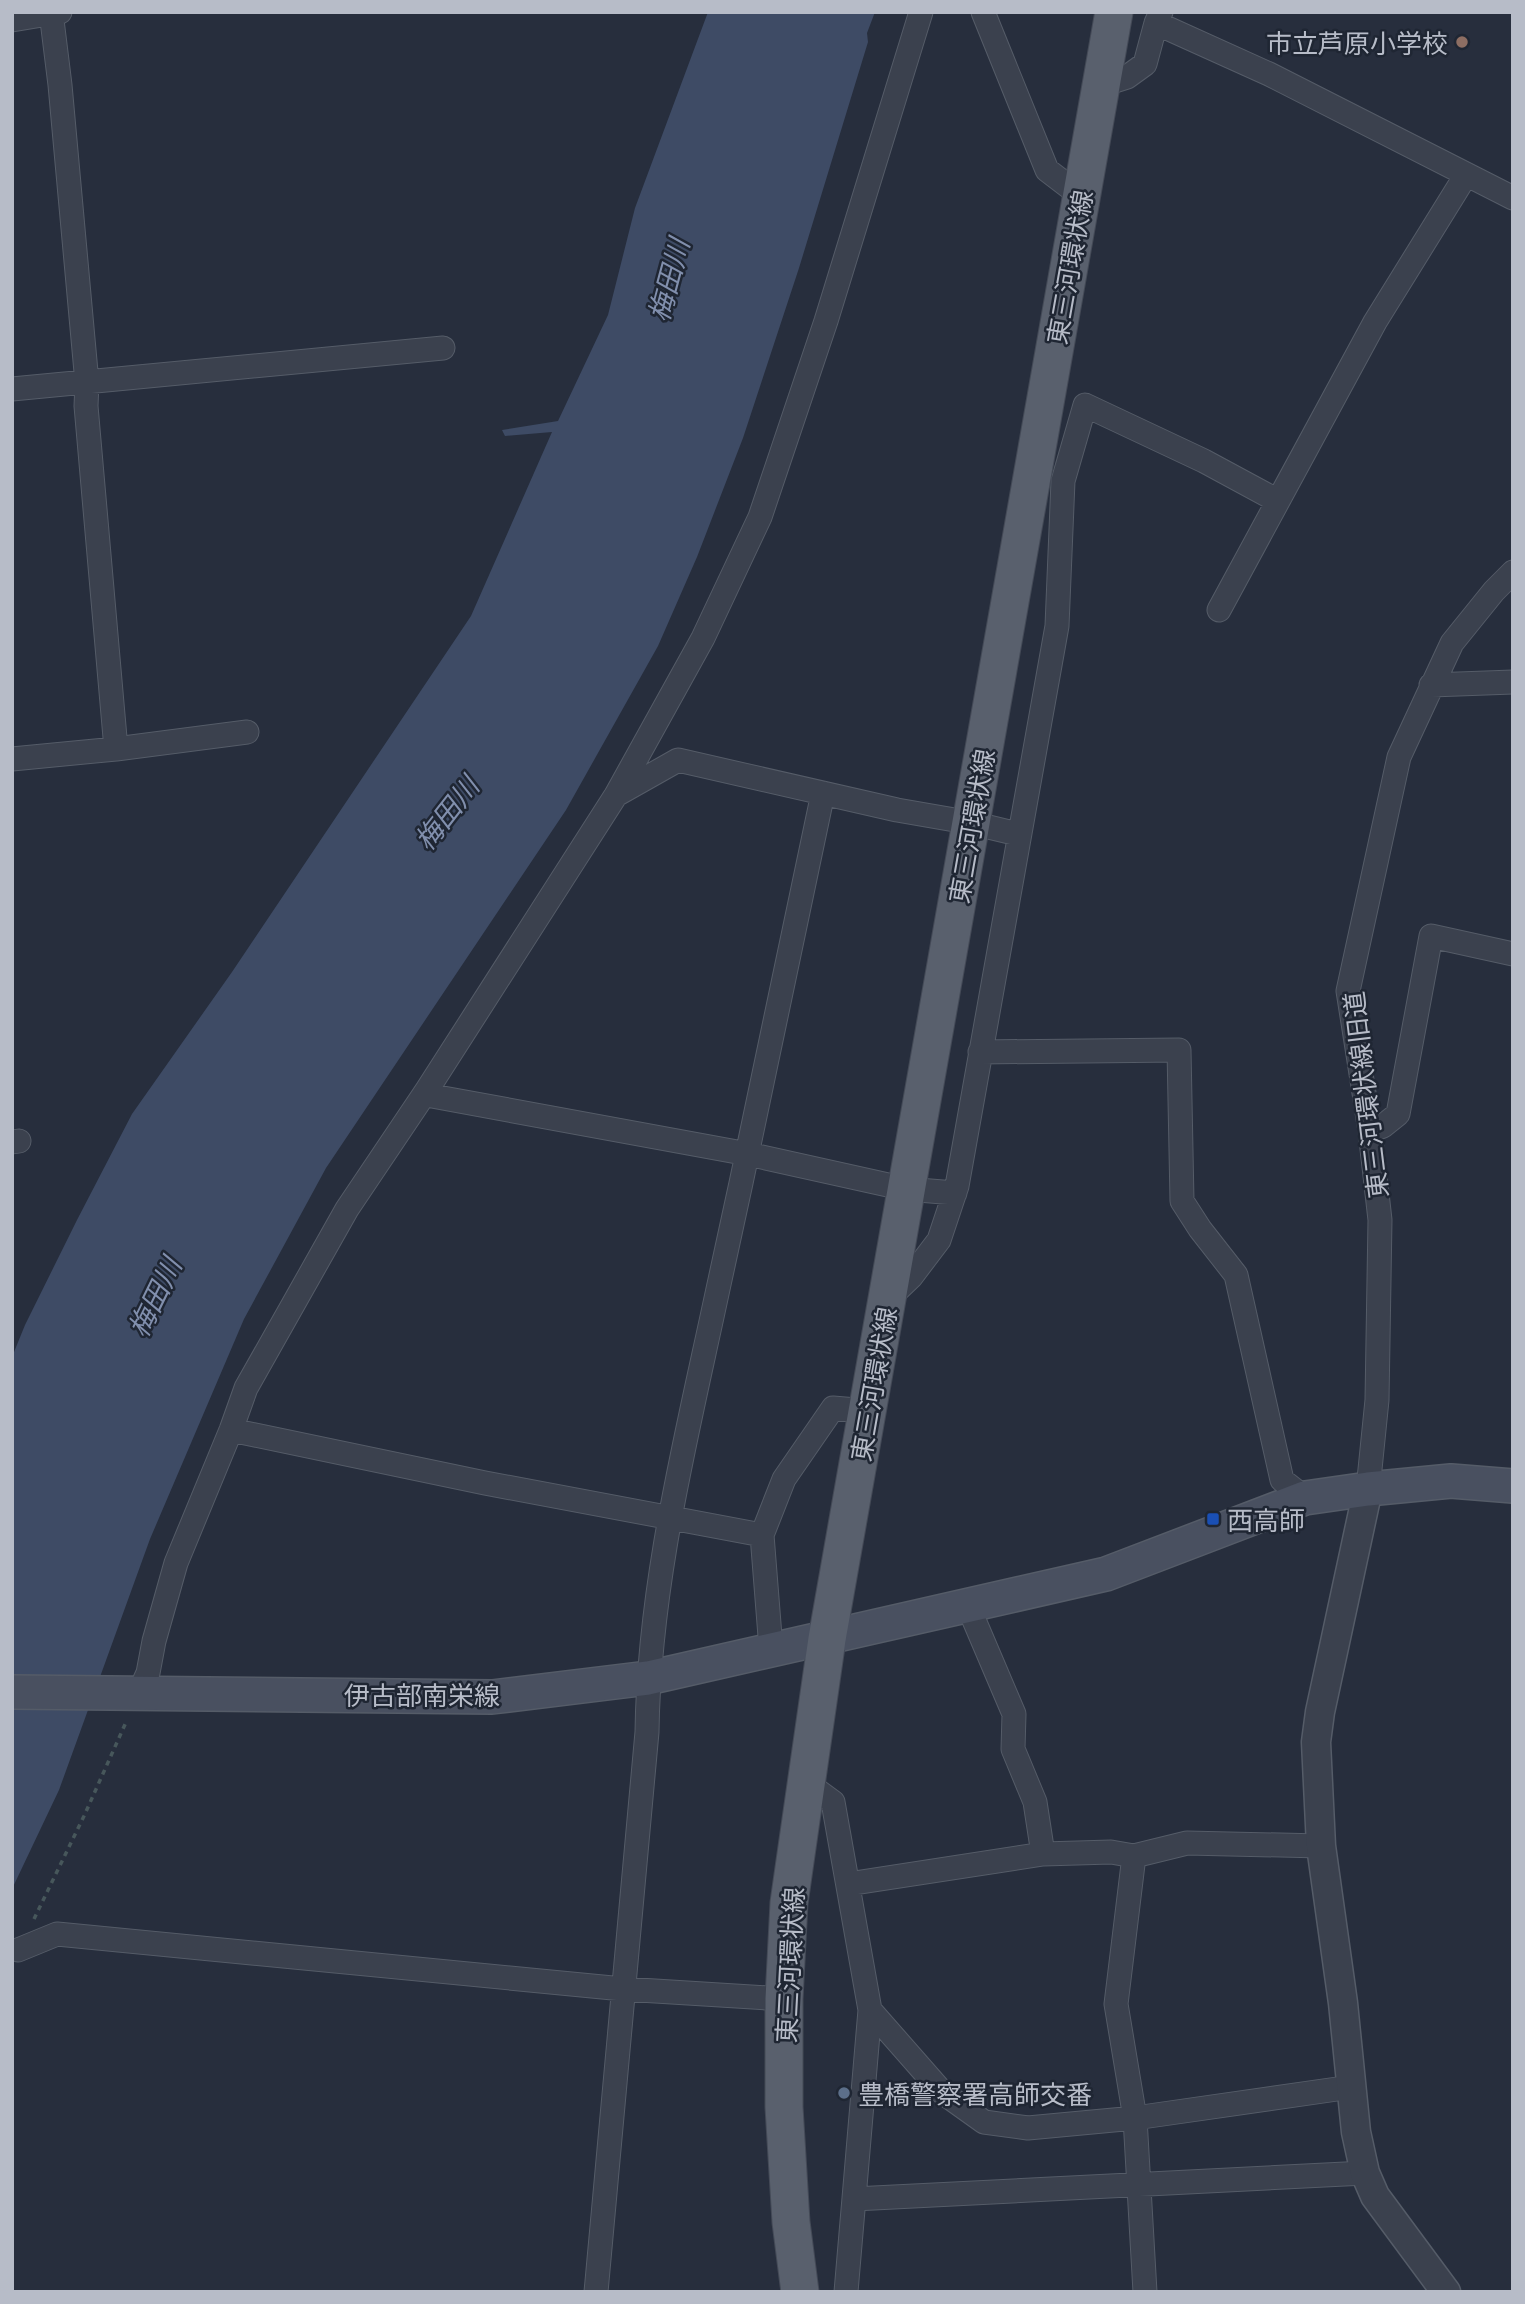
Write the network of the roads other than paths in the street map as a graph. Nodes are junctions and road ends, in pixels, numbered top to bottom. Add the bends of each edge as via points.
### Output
1 (60, 12) edge
2 (921, 12) edge
3 (983, 12) edge
4 (1114, 12) edge
5 (51, 13) edge
6 (1158, 18) edge
7 (12, 20) edge
8 (1102, 85) junction
9 (1466, 175) junction
10 (1081, 196) junction
11 (1513, 198) edge
12 (443, 348) dead end
13 (87, 383) junction
14 (12, 389) edge
15 (1278, 501) junction
16 (1513, 572) edge
17 (1219, 610) dead end
18 (1513, 682) edge
19 (1431, 685) junction
20 (247, 732) dead end
21 (116, 748) junction
22 (12, 759) edge
23 (823, 793) junction
24 (617, 795) junction
25 (972, 823) junction
26 (1018, 834) junction
27 (1513, 954) edge
28 (980, 1052) junction
29 (427, 1090) junction
30 (1370, 1131) junction
31 (748, 1154) junction
32 (906, 1189) junction
33 (954, 1193) junction
34 (888, 1299) junction
35 (868, 1411) junction
36 (231, 1430) junction
37 (1513, 1486) edge
38 (1368, 1489) junction
39 (1305, 1498) junction
40 (669, 1517) junction
41 (762, 1535) junction
42 (968, 1606) junction
43 (827, 1639) junction
44 (771, 1649) junction
45 (648, 1678) junction
46 (12, 1692) edge
47 (139, 1693) junction
48 (807, 1783) junction
49 (1321, 1846) junction
50 (1043, 1854) junction
51 (1134, 1856) junction
52 (848, 1884) junction
53 (18, 1951) road end
54 (623, 1989) junction
55 (784, 1999) junction
56 (870, 2010) junction
57 (1351, 2087) junction
58 (1135, 2118) junction
59 (1365, 2172) junction
60 (1139, 2185) junction
61 (854, 2199) junction
62 (596, 2292) edge
63 (800, 2292) edge
64 (846, 2292) edge
65 (1144, 2292) edge
66 (1446, 2292) edge

1 - 5 street
2 - 24 street via 760,517 703,638
3 - 10 street via 1047,170
4 - 8 main road, 東三河環状線
5 - 7 street
5 - 13 street
6 - 8 street via 1145,64
6 - 9 street
8 - 10 main road, 東三河環状線
9 - 11 street
9 - 15 street via 1375,322
10 - 25 main road, 東三河環状線
12 - 13 street
13 - 14 street
13 - 21 street
15 - 17 street
15 - 26 street via 1086,405 1063,481 1057,626
16 - 19 street, 東三河環状線旧道 via 1452,643
18 - 19 street
19 - 30 street, 東三河環状線旧道 via 1399,757 1348,991
20 - 21 street
21 - 22 street
23 - 24 street via 678,760
23 - 25 street
23 - 31 street
24 - 29 street
25 - 26 street
25 - 32 main road, 東三河環状線
26 - 28 street
27 - 30 street via 1432,936 1398,1114
28 - 33 street
28 - 39 street via 1179,1050 1182,1201 1236,1275 1282,1480
29 - 31 street via 432,1096
29 - 36 street via 347,1209 246,1388
30 - 38 street, 東三河環状線旧道 via 1380,1220 1377,1400
31 - 32 street
31 - 40 street
32 - 33 street
32 - 34 main road, 東三河環状線
33 - 34 street via 939,1240 911,1278
34 - 35 main road, 東三河環状線
35 - 41 street via 833,1408 784,1479
35 - 43 main road, 東三河環状線
36 - 40 street
36 - 47 street via 176,1563
37 - 38 main road via 1451,1480
38 - 39 main road
38 - 49 street via 1316,1742
39 - 42 main road via 1106,1574
40 - 41 street
40 - 45 street
41 - 44 street
42 - 43 main road
42 - 50 street via 1014,1714 1013,1749 1035,1802
43 - 44 main road, 伊古部南栄線
43 - 48 main road, 東三河環状線
44 - 45 main road, 伊古部南栄線
45 - 47 main road, 伊古部南栄線 via 492,1697
45 - 54 street
46 - 47 main road, 伊古部南栄線
48 - 52 street via 833,1802
48 - 55 main road, 東三河環状線 via 789,1903
49 - 51 street via 1187,1843
49 - 57 street
50 - 51 street
50 - 52 street
51 - 58 street via 1116,2004
52 - 56 street
53 - 54 street via 57,1934
54 - 55 street
54 - 62 street
55 - 63 main road, 東三河環状線 via 784,2107
56 - 58 street via 942,2091 985,2122 1028,2128
56 - 61 street
57 - 58 street
57 - 59 street
58 - 60 street
59 - 60 street
59 - 66 street via 1375,2196
60 - 61 street
60 - 65 street
61 - 64 street

